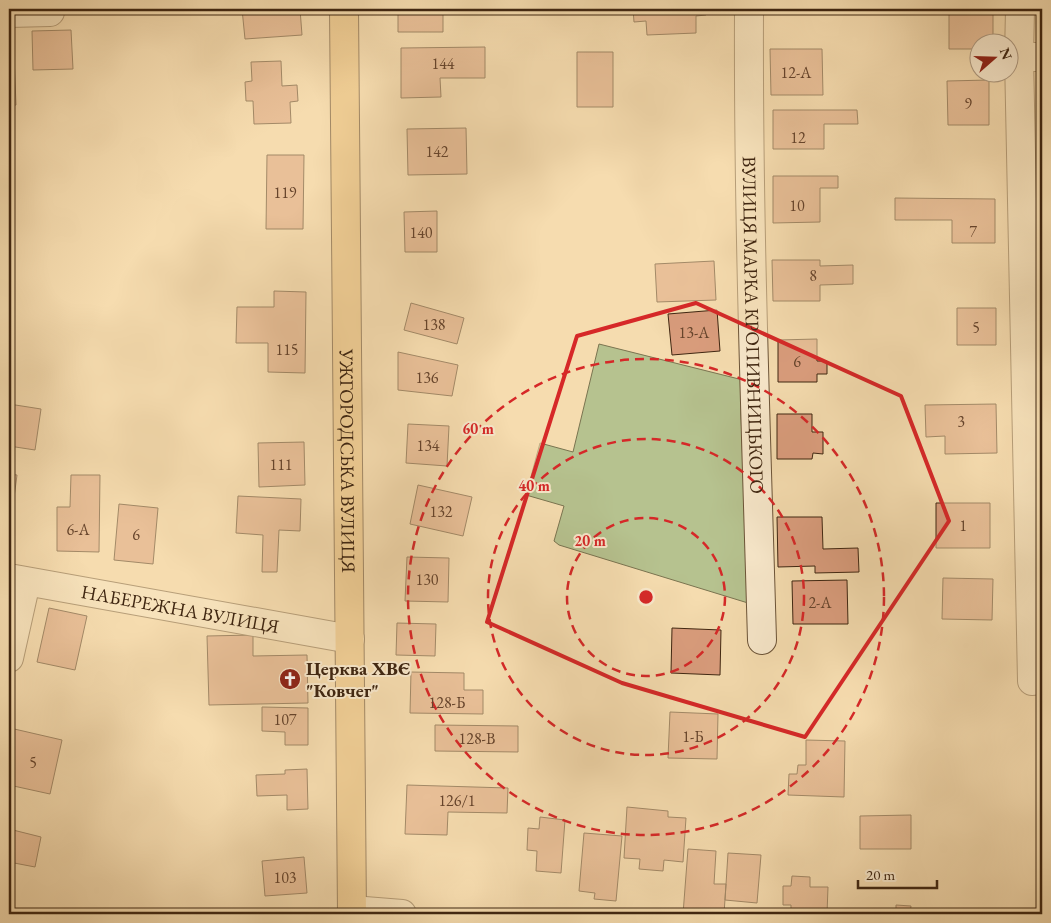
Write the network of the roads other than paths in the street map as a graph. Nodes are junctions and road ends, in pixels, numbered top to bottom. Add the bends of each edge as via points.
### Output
1 (344, 9) edge
2 (749, 9) edge
3 (1020, 9) edge
4 (50, 12) dead end
5 (9, 13) edge
6 (1031, 57) edge
7 (17, 580) edge
8 (350, 639) junction
9 (762, 640) dead end
10 (9, 658) edge
11 (1032, 681) dead end
12 (352, 912) edge
13 (402, 914) edge

1 - 8 main road, УЖГОРОДСЬКА ВУЛИЦЯ
2 - 9 street, ВУЛИЦЯ МАРКА КРОПИВНИЦЬКОГО via 748,83
3 - 6 street
4 - 5 street
6 - 11 street
7 - 8 street, НАБЕРЕЖНА ВУЛИЦЯ
7 - 10 street
8 - 12 main road, УЖГОРОДСЬКА ВУЛИЦЯ
12 - 13 street

